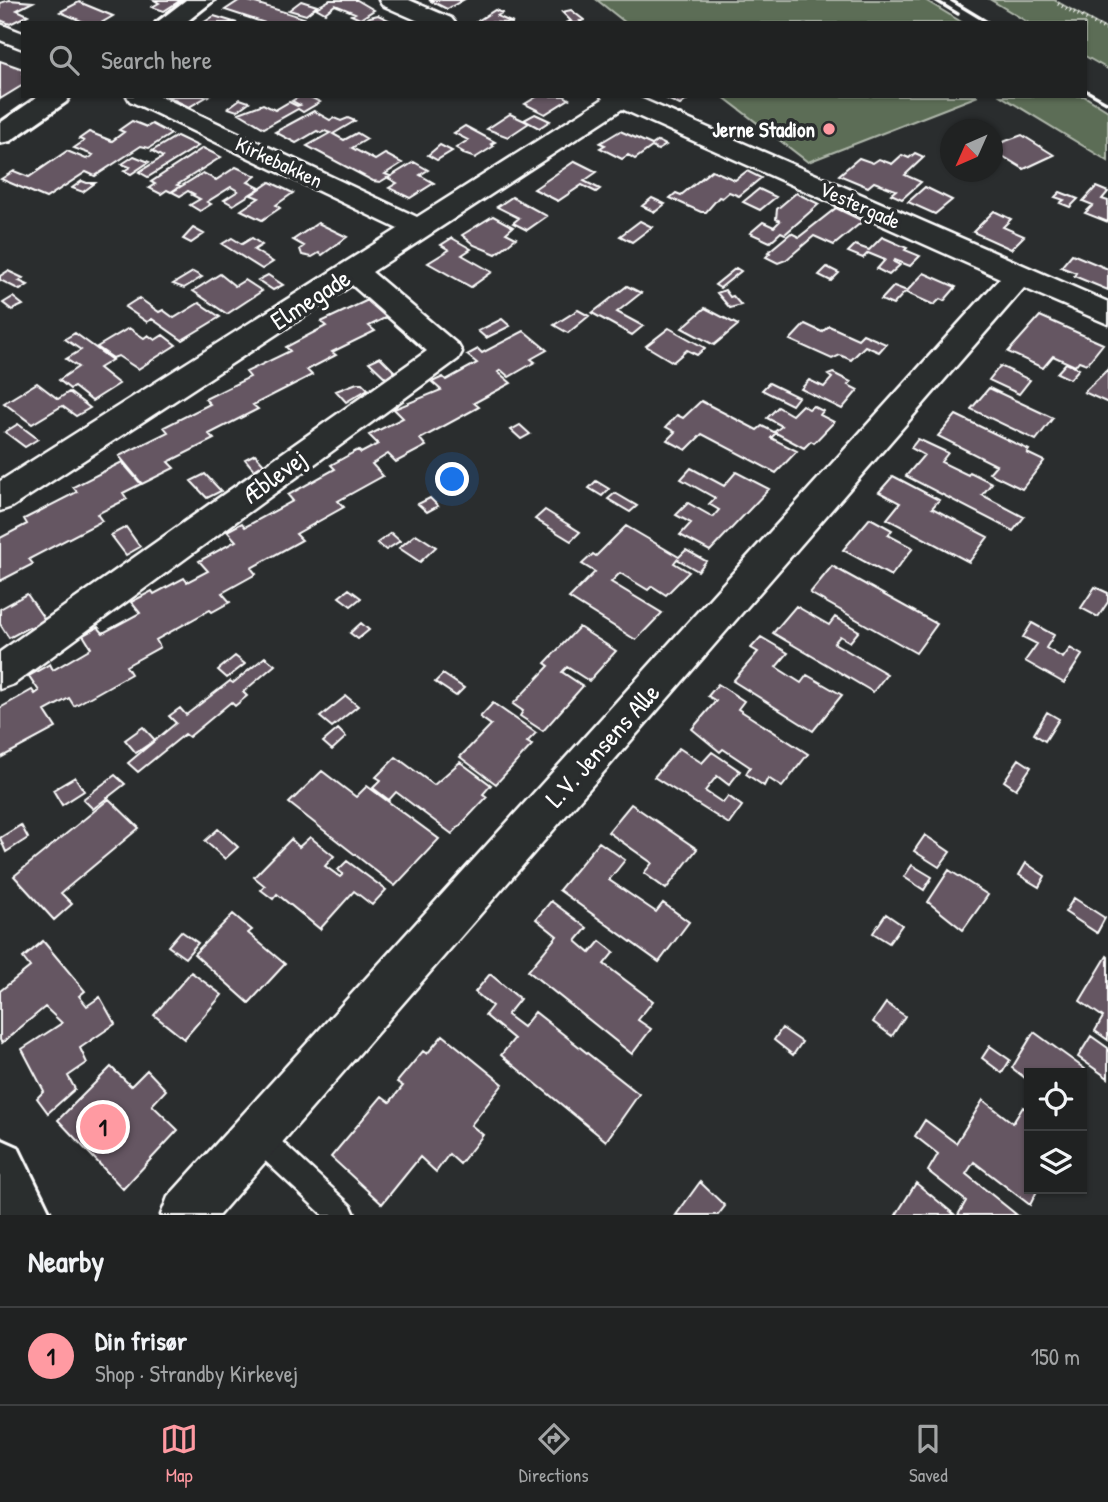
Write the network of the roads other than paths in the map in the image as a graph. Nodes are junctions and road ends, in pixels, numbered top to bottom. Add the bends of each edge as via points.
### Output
1 (202, 0) edge
2 (390, 0) edge
3 (171, 21) edge
4 (438, 21) edge
5 (0, 31) edge
6 (21, 41) edge
7 (54, 98) edge
8 (143, 98) edge
9 (616, 98) edge
10 (0, 135) edge
11 (419, 228) junction
12 (353, 271) junction
13 (1019, 275) junction
14 (1108, 314) edge
15 (0, 498) edge
16 (0, 673) edge
17 (256, 1135) junction
18 (0, 1165) edge
19 (25, 1215) edge
20 (186, 1215) edge
21 (342, 1215) edge

1 - 3 street
2 - 4 street
5 - 6 street
7 - 10 street
8 - 11 street, Kirkebakken
9 - 11 street, Elmegade
9 - 13 street, Vestergade
11 - 12 street, Elmegade
12 - 15 street, Elmegade
12 - 16 street, Æblevej via 447,352
13 - 14 street, Vestergade
13 - 17 street, L.V. Jensens Alle
17 - 20 street, L.V. Jensens Alle
17 - 21 lane
18 - 19 street

